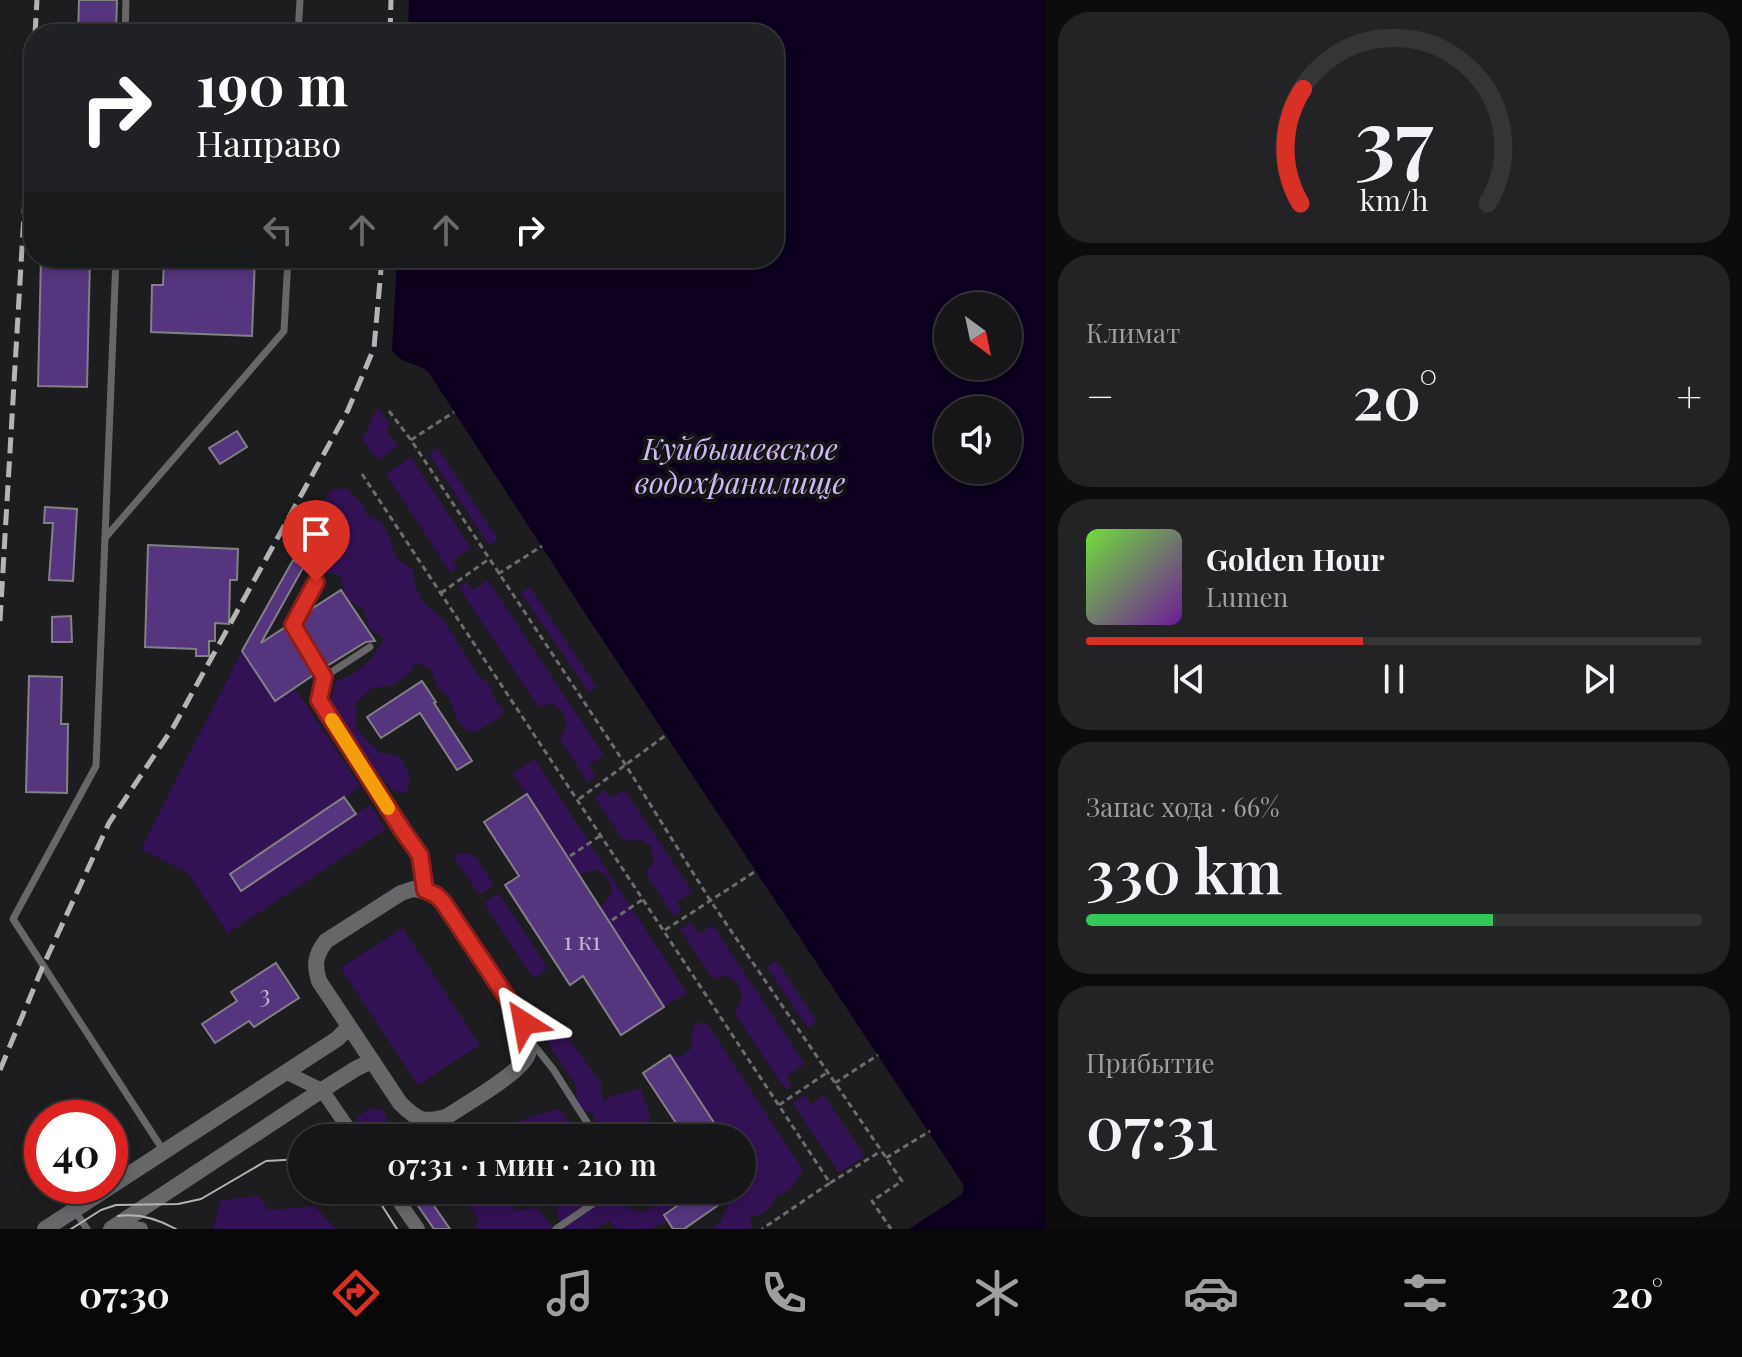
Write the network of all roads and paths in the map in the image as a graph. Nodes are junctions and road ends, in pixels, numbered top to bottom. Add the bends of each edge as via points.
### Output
1 (126, 0) edge
2 (300, 0) edge
3 (125, 24) edge
4 (299, 24) edge
5 (116, 268) edge
6 (287, 268) edge
7 (389, 411) dead end
8 (454, 412) dead end
9 (411, 440) junction
10 (362, 474) dead end
11 (105, 538) junction
12 (542, 546) dead end
13 (489, 559) junction
14 (498, 574) junction
15 (316, 582) dead end
16 (441, 593) junction
17 (370, 647) dead end
18 (324, 677) junction
19 (666, 735) dead end
20 (625, 764) junction
21 (577, 800) junction
22 (601, 836) junction
23 (570, 856) dead end
24 (756, 871) dead end
25 (425, 890) junction
26 (643, 899) junction
27 (710, 900) junction
28 (612, 920) dead end
29 (664, 931) junction
30 (349, 1027) junction
31 (530, 1039) junction
32 (878, 1055) dead end
33 (372, 1061) junction
34 (828, 1072) junction
35 (287, 1073) junction
36 (835, 1083) junction
37 (322, 1090) junction
38 (779, 1105) junction
39 (345, 1124) edge
40 (588, 1124) edge
41 (930, 1131) dead end
42 (881, 1151) junction
43 (164, 1152) junction
44 (886, 1158) junction
45 (830, 1183) junction
46 (401, 1204) edge
47 (593, 1204) edge
48 (74, 1210) junction
49 (45, 1229) edge
50 (87, 1229) edge
51 (111, 1229) edge
52 (141, 1229) edge
53 (418, 1229) edge
54 (556, 1229) edge
55 (762, 1229) edge
56 (891, 1229) edge

1 - 3 lane
2 - 4 lane
5 - 11 lane
6 - 11 lane via 284,331
7 - 9 path
8 - 9 path
9 - 13 path
10 - 16 path
11 - 43 lane via 96,766 13,919
12 - 14 path
13 - 14 path
13 - 16 path
14 - 20 path
15 - 18 lane via 293,625
16 - 21 path
17 - 18 lane
18 - 25 lane via 319,700 420,855
19 - 20 path
20 - 21 path
20 - 27 path
21 - 22 path
22 - 23 path
22 - 26 path
24 - 27 path
25 - 30 street via 401,893 318,951 319,981
25 - 31 street via 443,902
26 - 28 path
26 - 29 path
27 - 29 path
27 - 34 path
29 - 38 path
30 - 33 street
30 - 35 street
31 - 33 street via 528,1056 519,1068 436,1120 413,1116
31 - 40 lane
32 - 36 path
33 - 37 street
34 - 36 path
34 - 38 path
35 - 37 street
35 - 43 street
36 - 42 path
37 - 39 street
37 - 51 street
38 - 45 path
41 - 44 path
42 - 44 path
42 - 45 path
43 - 48 street
44 - 56 path via 902,1181 872,1201
45 - 55 path
46 - 53 street
47 - 54 lane
48 - 49 street
48 - 50 lane
51 - 52 street

